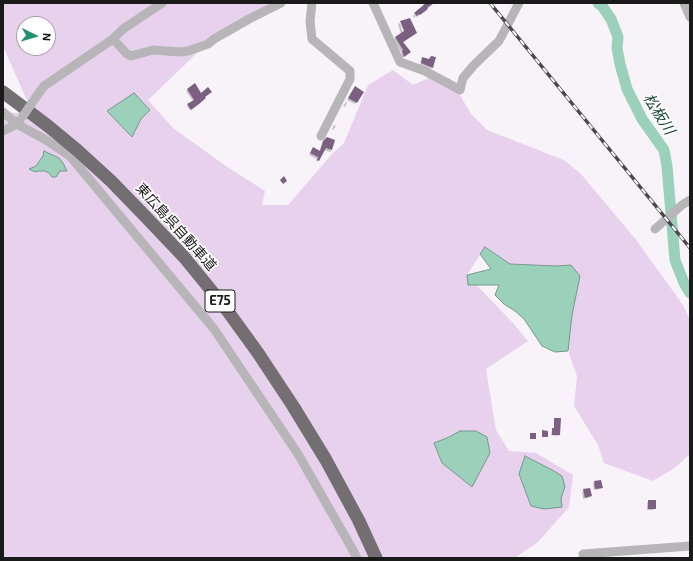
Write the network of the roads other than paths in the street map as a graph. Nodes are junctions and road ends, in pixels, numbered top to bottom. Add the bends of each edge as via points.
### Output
1 (162, 3) edge
2 (281, 3) edge
3 (312, 3) edge
4 (374, 3) edge
5 (519, 3) edge
6 (684, 3) edge
7 (690, 17) edge
8 (113, 39) junction
9 (3, 92) edge
10 (3, 112) edge
11 (20, 120) junction
12 (3, 131) edge
13 (321, 136) dead end
14 (690, 200) edge
15 (655, 229) dead end
16 (690, 546) edge
17 (357, 558) edge
18 (376, 558) edge
19 (584, 558) edge

1 - 8 street via 123,29
2 - 8 street via 208,44 188,51 153,50 131,56
3 - 13 street via 312,39 350,71 350,79
4 - 5 street via 400,62 425,71 460,90 463,78 499,41
6 - 7 street
8 - 11 street, bridge via 44,86
9 - 18 highway, 東広島呉自動車道 / E75 via 48,126 111,181 184,257 224,306 258,353 326,460
10 - 11 street
11 - 12 street
11 - 17 street via 70,156 214,328 298,454
14 - 15 street
16 - 19 street via 583,554

